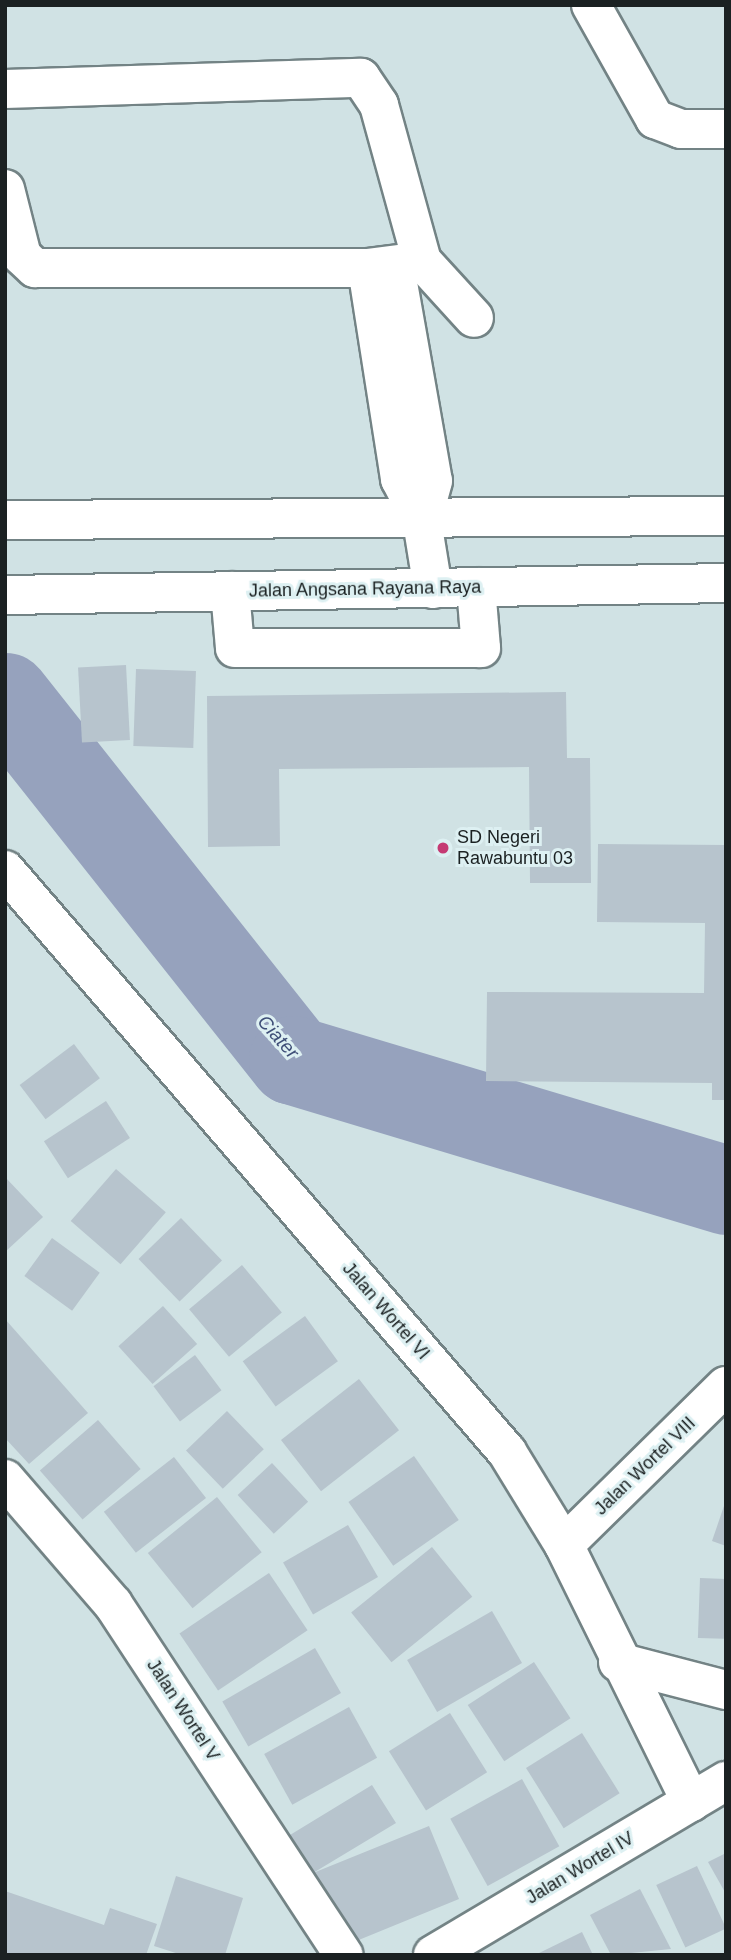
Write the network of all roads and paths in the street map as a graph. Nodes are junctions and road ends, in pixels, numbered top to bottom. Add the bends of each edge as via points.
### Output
1 (591, 5) edge
2 (5, 89) edge
3 (726, 129) edge
4 (5, 189) edge
5 (395, 265) junction
6 (474, 318) dead end
7 (726, 516) edge
8 (5, 520) edge
9 (422, 521) junction
10 (726, 583) edge
11 (476, 587) junction
12 (433, 589) junction
13 (230, 592) junction
14 (331, 592) junction
15 (5, 595) edge
16 (332, 650) junction
17 (5, 870) edge
18 (726, 1386) edge
19 (5, 1479) edge
20 (564, 1545) junction
21 (618, 1662) junction
22 (714, 1687) edge
23 (654, 1732) junction
24 (726, 1781) edge
25 (691, 1802) junction
26 (344, 1955) edge
27 (433, 1955) edge

1 - 3 street via 655,119 681,129
2 - 5 street via 361,78 379,105
4 - 5 street via 22,256 35,268
5 - 6 street
5 - 9 street via 400,479
7 - 9 street
8 - 9 street
9 - 12 street
10 - 11 street, Jalan Angsana Rayana Raya
11 - 12 street, Jalan Angsana Rayana Raya
11 - 16 street via 481,648
12 - 14 street, Jalan Angsana Rayana Raya
13 - 14 street, Jalan Angsana Rayana Raya
13 - 15 street, Jalan Angsana Rayana Raya
13 - 16 street via 235,648
14 - 16 street
17 - 20 street, Jalan Wortel VI via 507,1452
18 - 20 street, Jalan Wortel VIII
19 - 26 street, Jalan Wortel V via 113,1604
20 - 21 street, Jalan Wortel VI
21 - 22 street
21 - 23 street, Jalan Wortel VI
22 - 23 street
23 - 25 street, Jalan Wortel VI
24 - 25 street, Jalan Wortel IV
25 - 27 street, Jalan Wortel IV

